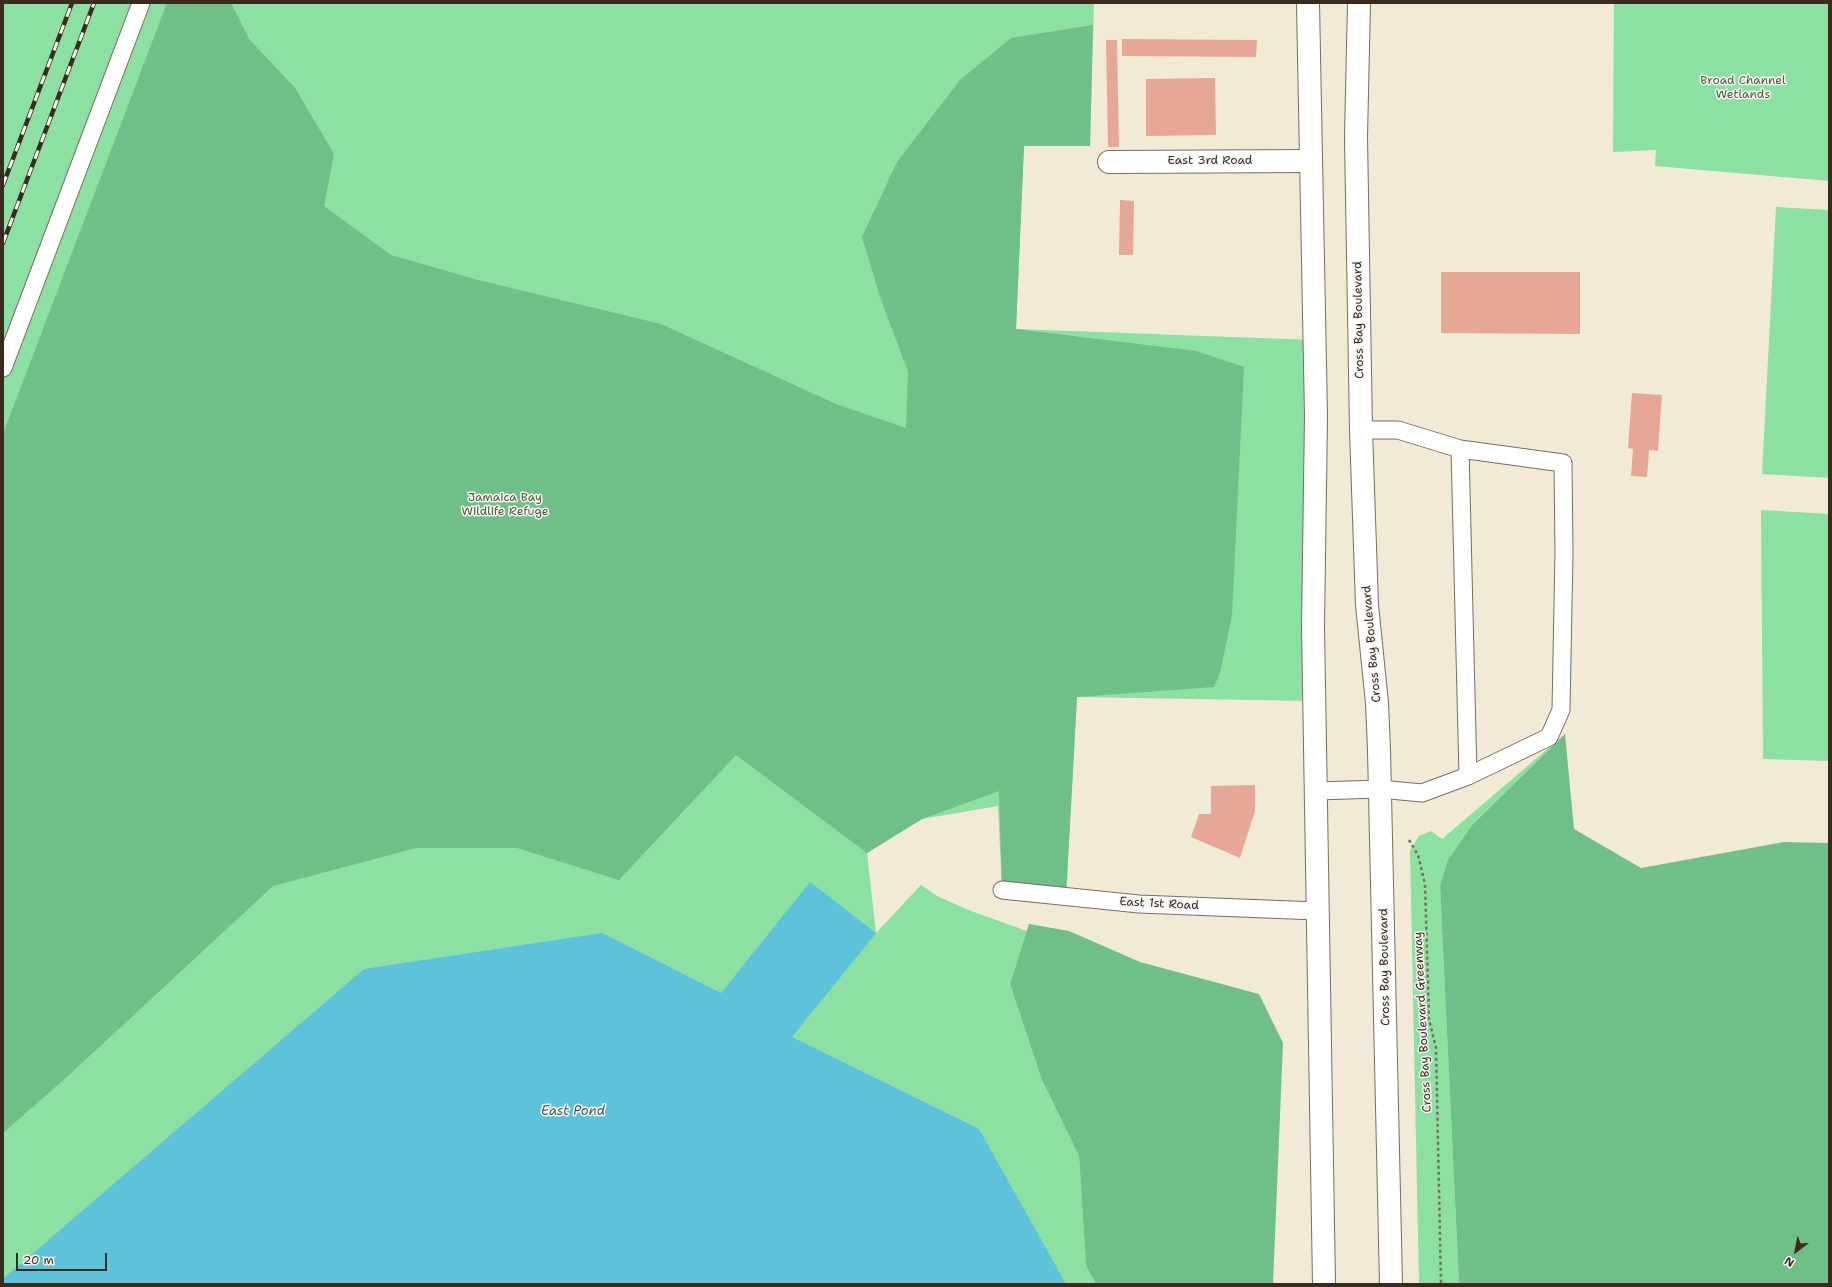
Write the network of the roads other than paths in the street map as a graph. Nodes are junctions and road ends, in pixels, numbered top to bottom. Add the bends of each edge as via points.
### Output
1 (142, 3) edge
2 (1308, 3) edge
3 (1358, 3) edge
4 (1310, 161) junction
5 (1109, 162) dead end
6 (3, 368) edge
7 (1361, 430) junction
8 (1460, 449) junction
9 (1468, 776) junction
10 (1380, 789) junction
11 (1316, 791) junction
12 (1002, 890) dead end
13 (1317, 911) junction
14 (1324, 1284) edge
15 (1391, 1284) edge

1 - 6 lane
2 - 4 main road
3 - 7 main road, Cross Bay Boulevard via 1356,137
4 - 5 main road, East 3rd Road
4 - 11 main road via 1316,416 1313,626
7 - 8 lane via 1398,430
7 - 10 main road, Cross Bay Boulevard via 1367,605 1377,703
8 - 9 lane
8 - 9 lane via 1563,463 1561,710 1549,737
9 - 10 lane via 1422,793
10 - 11 lane
10 - 15 main road, Cross Bay Boulevard
11 - 13 main road
12 - 13 lane, East 1st Road via 1139,904
13 - 14 main road

